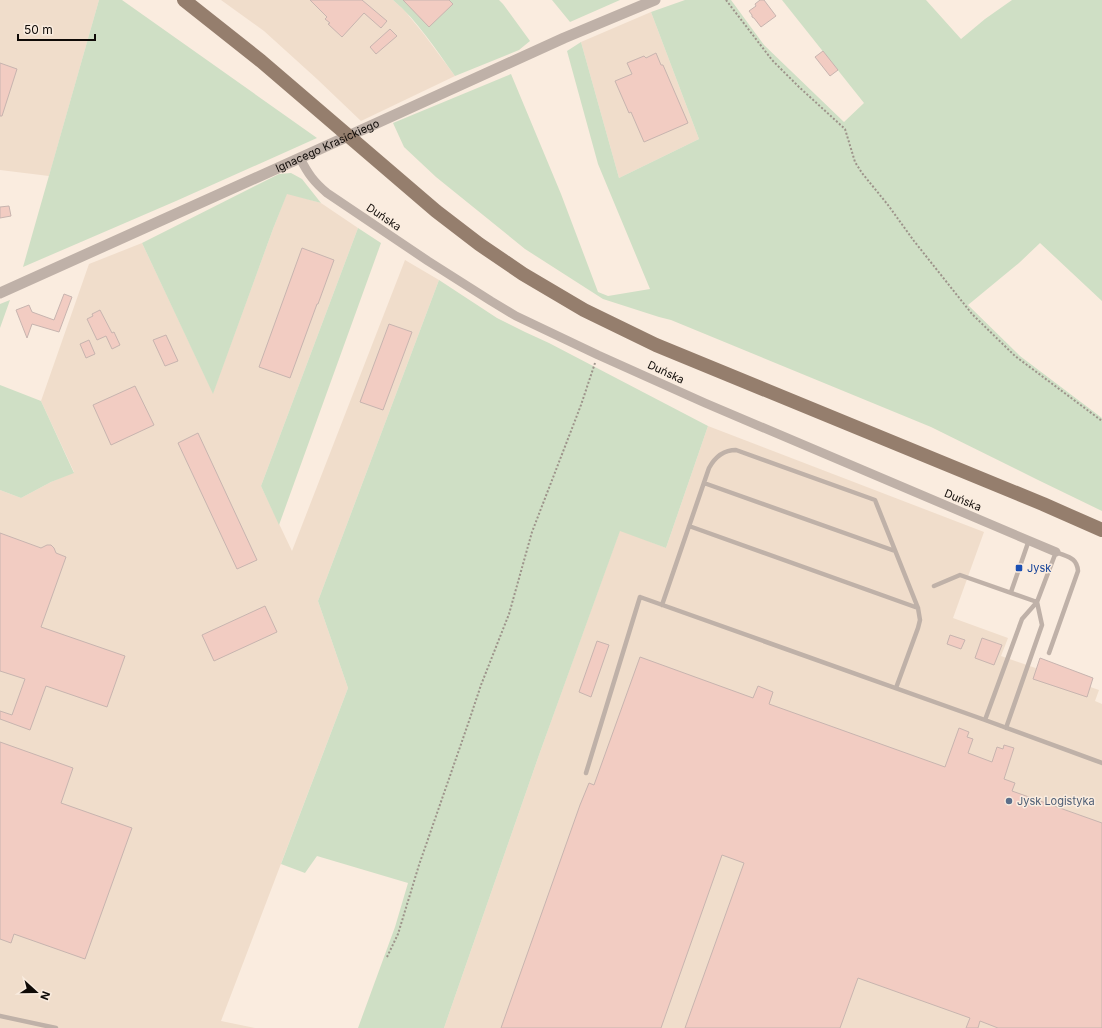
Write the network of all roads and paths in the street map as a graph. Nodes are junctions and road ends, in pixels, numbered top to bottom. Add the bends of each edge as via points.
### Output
1 (184, 0) edge
2 (655, 0) edge
3 (726, 0) edge
4 (300, 158) junction
5 (0, 293) edge
6 (598, 355) junction
7 (1102, 421) edge
8 (704, 483) junction
9 (689, 526) junction
10 (1102, 530) edge
11 (1029, 540) junction
12 (896, 551) junction
13 (1056, 552) junction
14 (934, 586) dead end
15 (1010, 592) junction
16 (1038, 602) junction
17 (662, 605) junction
18 (918, 608) junction
19 (1049, 653) dead end
20 (896, 688) junction
21 (985, 720) junction
22 (1006, 728) junction
23 (1102, 762) edge
24 (586, 773) dead end
25 (387, 957) dead end
26 (0, 1016) edge
27 (56, 1028) edge

1 - 10 main road via 261,60 436,211 523,274 584,310 656,345
2 - 4 street, Ignacego Krasickiego via 564,38
3 - 7 path via 772,60 845,129 855,162 862,173 972,314 1015,356
4 - 5 street, Ignacego Krasickiego
4 - 6 street, Duńska via 307,172 327,193 428,261 504,309
6 - 11 street, Duńska via 749,422
6 - 25 path via 532,532 509,614 480,685 398,934
8 - 9 lane
8 - 12 lane
8 - 12 lane via 709,468 717,457 724,452 736,450 875,500
9 - 17 lane
9 - 18 lane
11 - 13 street, Duńska
11 - 15 lane
12 - 18 lane
13 - 16 lane
13 - 19 lane via 1074,559 1078,564 1078,571
14 - 15 lane via 960,575
15 - 16 lane
16 - 21 lane via 1022,620
16 - 22 lane via 1042,625
17 - 20 lane
17 - 24 lane via 640,597
18 - 20 lane via 918,628
20 - 21 lane
21 - 22 lane
22 - 23 lane
26 - 27 lane

